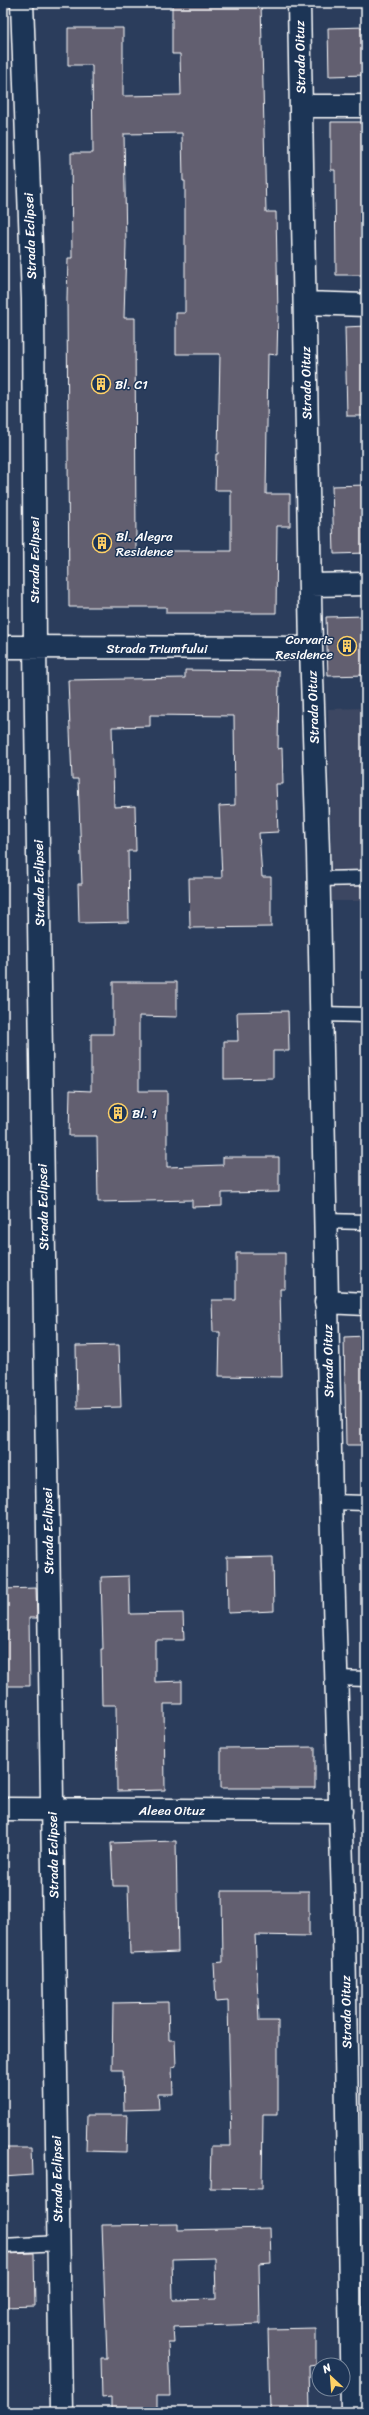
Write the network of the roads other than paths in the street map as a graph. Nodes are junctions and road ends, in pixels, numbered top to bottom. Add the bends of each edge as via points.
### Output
1 (22, 3) edge
2 (299, 3) edge
3 (301, 106) junction
4 (366, 106) edge
5 (305, 303) junction
6 (366, 305) edge
7 (366, 584) edge
8 (310, 585) junction
9 (3, 647) edge
10 (35, 648) junction
11 (311, 648) junction
12 (366, 878) edge
13 (318, 879) junction
14 (320, 1014) junction
15 (366, 1015) edge
16 (324, 1221) junction
17 (366, 1222) edge
18 (326, 1302) junction
19 (366, 1304) edge
20 (331, 1502) junction
21 (366, 1503) edge
22 (337, 1678) junction
23 (366, 1679) edge
24 (3, 1809) edge
25 (52, 1809) junction
26 (341, 1811) junction
27 (357, 2175) edge
28 (58, 2243) junction
29 (3, 2246) edge
30 (359, 2346) edge
31 (61, 2412) edge
32 (352, 2412) edge

1 - 10 street, Strada Eclipsei via 33,299
2 - 3 street, Strada Oituz
3 - 4 street
3 - 5 street, Strada Oituz
5 - 6 street
5 - 8 street, Strada Oituz
7 - 8 street
8 - 11 street, Strada Oituz
9 - 10 street, Strada Triumfului
10 - 11 street, Strada Triumfului
10 - 25 street, Strada Eclipsei
11 - 13 street, Strada Oituz
12 - 13 lane
13 - 14 street, Strada Oituz
14 - 15 lane
14 - 16 street, Strada Oituz
16 - 17 lane
16 - 18 street, Strada Oituz
18 - 19 street
18 - 20 street, Strada Oituz
20 - 21 lane
20 - 22 street, Strada Oituz
22 - 23 lane
22 - 26 street, Strada Oituz
24 - 25 street, Aleea Oituz
25 - 26 street, Aleea Oituz
25 - 28 street, Strada Eclipsei
26 - 27 street, Strada Oituz
27 - 30 street, Strada Oituz
28 - 29 lane
28 - 31 street, Strada Eclipsei
30 - 32 street, Strada Oituz

